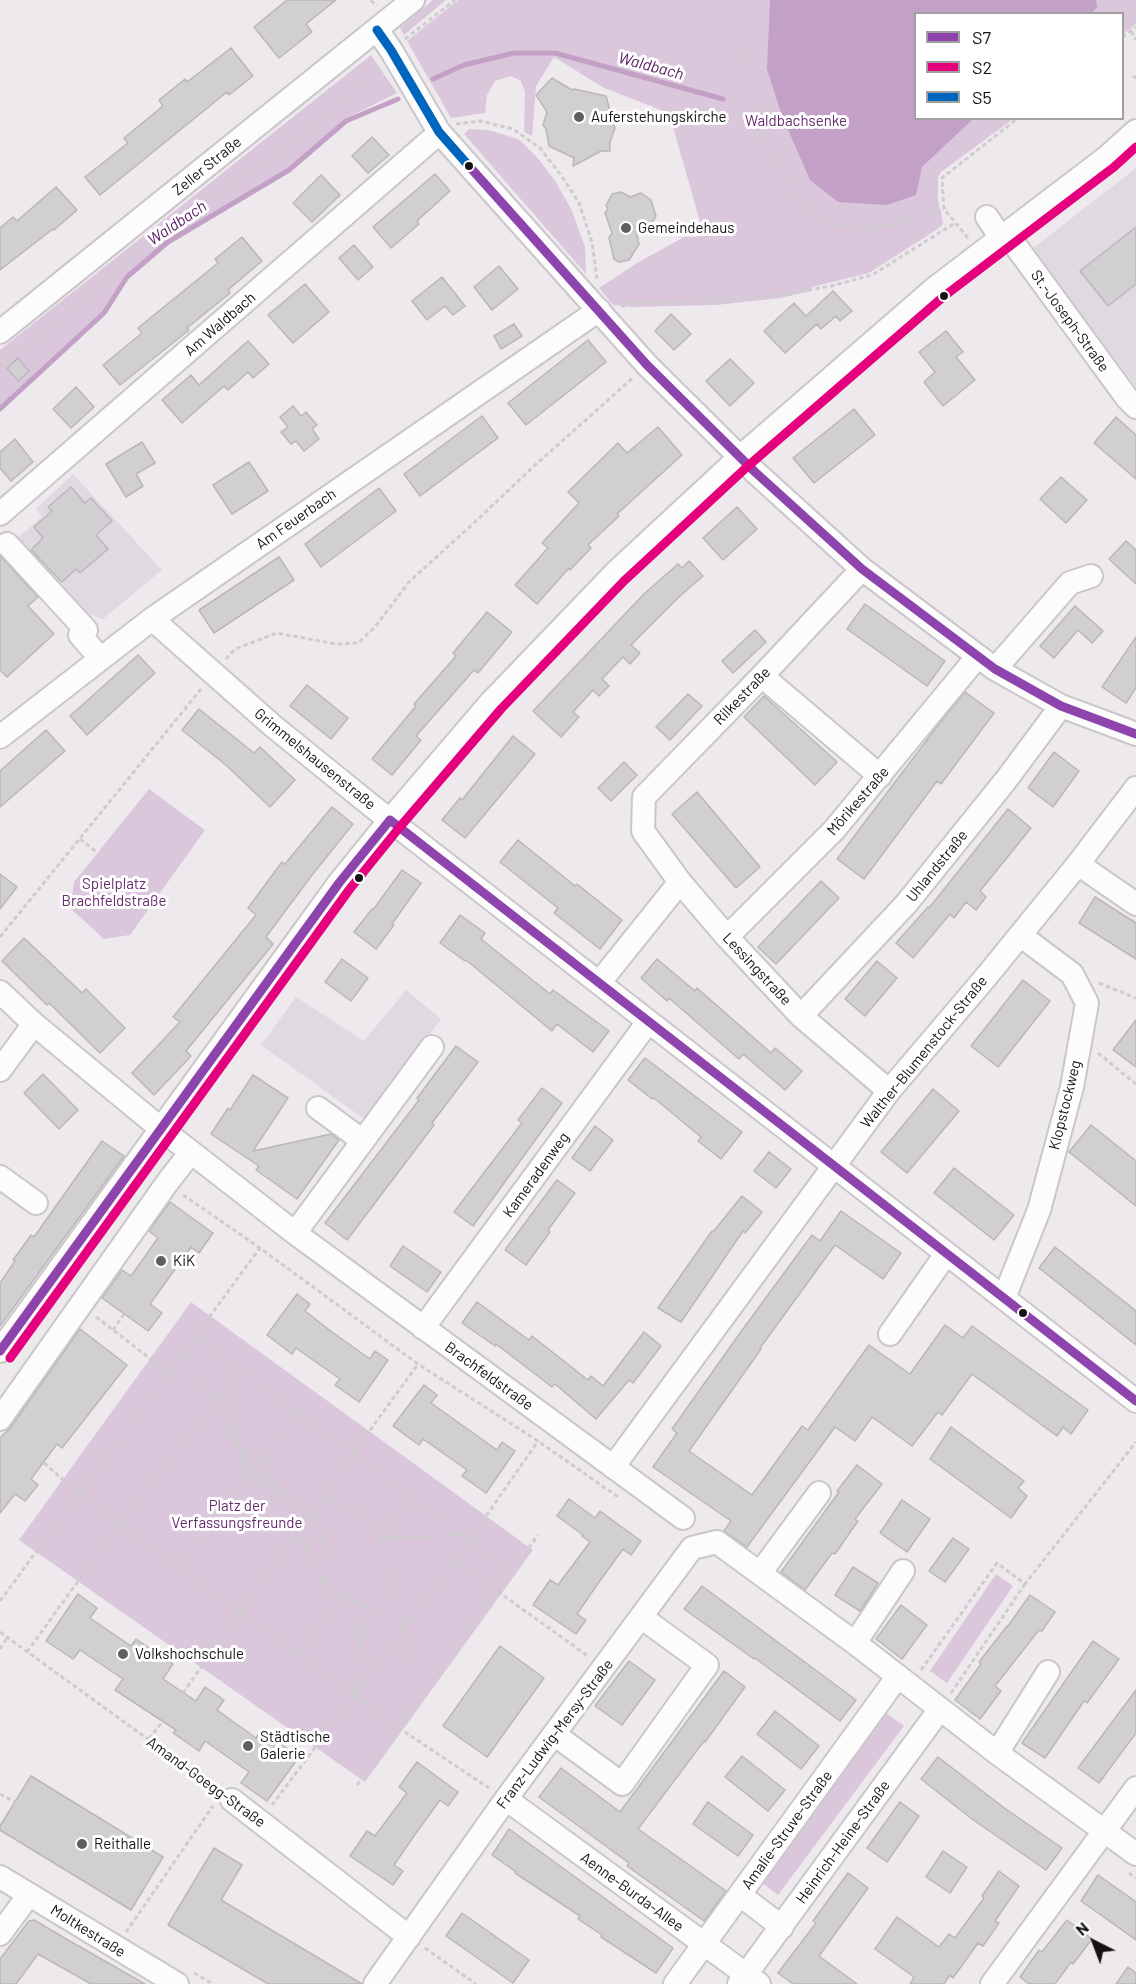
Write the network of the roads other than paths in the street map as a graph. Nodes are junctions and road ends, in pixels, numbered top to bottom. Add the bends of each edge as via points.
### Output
1 (413, 0) edge
2 (376, 30) junction
3 (1136, 131) edge
4 (439, 133) junction
5 (987, 216) dead end
6 (1004, 236) junction
7 (599, 310) junction
8 (0, 332) edge
9 (1136, 407) edge
10 (740, 457) junction
11 (0, 514) edge
12 (7, 544) dead end
13 (862, 569) junction
14 (1091, 576) dead end
15 (152, 619) junction
16 (100, 658) junction
17 (986, 662) junction
18 (762, 676) junction
19 (1061, 706) junction
20 (1136, 734) edge
21 (0, 736) edge
22 (880, 776) junction
23 (1136, 788) edge
24 (390, 820) junction
25 (643, 831) joint
26 (1078, 864) junction
27 (680, 882) junction
28 (1136, 904) edge
29 (1020, 935) junction
30 (727, 937) junction
31 (599, 983) junction
32 (0, 992) edge
33 (801, 1016) junction
34 (648, 1022) junction
35 (34, 1024) junction
36 (432, 1047) dead end
37 (0, 1070) edge
38 (889, 1091) junction
39 (318, 1108) dead end
40 (160, 1128) junction
41 (363, 1140) junction
42 (191, 1152) junction
43 (835, 1165) junction
44 (0, 1178) edge
45 (36, 1203) dead end
46 (295, 1233) junction
47 (946, 1254) junction
48 (1004, 1298) junction
49 (423, 1328) junction
50 (890, 1334) dead end
51 (0, 1351) edge
52 (1136, 1401) edge
53 (0, 1419) edge
54 (613, 1467) junction
55 (819, 1493) dead end
56 (683, 1518) dead end
57 (903, 1571) dead end
58 (760, 1573) junction
59 (641, 1617) junction
60 (855, 1643) junction
61 (1048, 1672) dead end
62 (904, 1681) junction
63 (940, 1709) junction
64 (554, 1734) junction
65 (997, 1753) junction
66 (1136, 1788) edge
67 (227, 1796) road end
68 (506, 1799) junction
69 (1104, 1830) junction
70 (1136, 1854) edge
71 (0, 1877) edge
72 (29, 1895) junction
73 (740, 1895) junction
74 (782, 1927) junction
75 (0, 1934) edge
76 (409, 1937) junction
77 (704, 1945) junction
78 (384, 1981) edge
79 (748, 1981) edge
80 (177, 1984) edge
81 (675, 1984) edge
82 (992, 1984) edge

1 - 2 street, Zeller Straße
2 - 4 street
2 - 8 street, Zeller Straße
3 - 6 street
4 - 7 street
4 - 11 street, Am Waldbach
5 - 6 street, St.-Joseph-Straße
6 - 9 street, St.-Joseph-Straße
6 - 10 street via 935,288
7 - 10 street
7 - 15 street, Am Feuerbach
10 - 13 street
10 - 24 street via 616,572 492,701
12 - 16 street via 86,630 80,634
13 - 17 street
13 - 18 street, Rilkestraße
14 - 17 street, Mörikestraße via 1070,583
15 - 16 street, Am Feuerbach
15 - 24 street, Grimmelshausenstraße via 273,726
16 - 21 street, Am Feuerbach
17 - 19 street
17 - 22 street, Mörikestraße
18 - 22 street
18 - 25 street, Rilkestraße via 644,796
19 - 20 street
19 - 33 street, Uhlandstraße via 913,894
22 - 30 street, Mörikestraße via 834,830
23 - 26 street, Walther-Blumenstock-Straße
24 - 31 street, Grimmelshausenstraße
24 - 40 street via 339,883
25 - 27 street, Lessingstraße
26 - 28 street
26 - 29 street, Walther-Blumenstock-Straße
27 - 30 street, Lessingstraße
27 - 31 street
29 - 38 street, Walther-Blumenstock-Straße
29 - 48 street, Klopstockweg via 1072,974 1087,1003 1072,1088 1039,1210
30 - 33 street, Lessingstraße
31 - 34 street, Grimmelshausenstraße
32 - 35 street, Brachfeldstraße
33 - 38 street, Lessingstraße
34 - 43 street, Grimmelshausenstraße
34 - 49 street, Kameradenweg
35 - 37 street
35 - 40 street, Brachfeldstraße
36 - 41 street
38 - 43 street, Walther-Blumenstock-Straße
39 - 41 street
40 - 42 street, Brachfeldstraße
40 - 51 street
41 - 46 street
42 - 46 street, Brachfeldstraße
42 - 53 street
43 - 47 street, Grimmelshausenstraße
43 - 54 street, Walther-Blumenstock-Straße
44 - 45 street
46 - 49 street, Brachfeldstraße
47 - 48 street, Grimmelshausenstraße
47 - 50 street
48 - 52 street, Grimmelshausenstraße
49 - 54 street, Brachfeldstraße
54 - 56 street, Brachfeldstraße
55 - 58 street
57 - 60 street
58 - 59 street, Franz-Ludwig-Mersy-Straße via 717,1542 692,1548
58 - 60 street, Franz-Ludwig-Mersy-Straße
59 - 64 street, Franz-Ludwig-Mersy-Straße
59 - 64 street via 707,1665 622,1784
60 - 62 street, Franz-Ludwig-Mersy-Straße
61 - 65 street
62 - 63 street, Franz-Ludwig-Mersy-Straße
62 - 73 street, Amalie-Struve-Straße
63 - 65 street, Franz-Ludwig-Mersy-Straße
63 - 74 street, Heinrich-Heine-Straße
64 - 68 street, Franz-Ludwig-Mersy-Straße
65 - 69 street, Franz-Ludwig-Mersy-Straße
66 - 69 street
67 - 76 street, Amand-Goegg-Straße
68 - 76 street, Franz-Ludwig-Mersy-Straße
68 - 77 street, Aenne-Burda-Allee
69 - 70 street, Franz-Ludwig-Mersy-Straße
69 - 82 street
71 - 72 street, Moltkestraße
72 - 75 street
72 - 80 street, Moltkestraße
73 - 74 street
73 - 77 street, Amalie-Struve-Straße
74 - 79 street, Heinrich-Heine-Straße
76 - 78 street, Franz-Ludwig-Mersy-Straße
77 - 79 street, Aenne-Burda-Allee
77 - 81 street, Amalie-Struve-Straße

